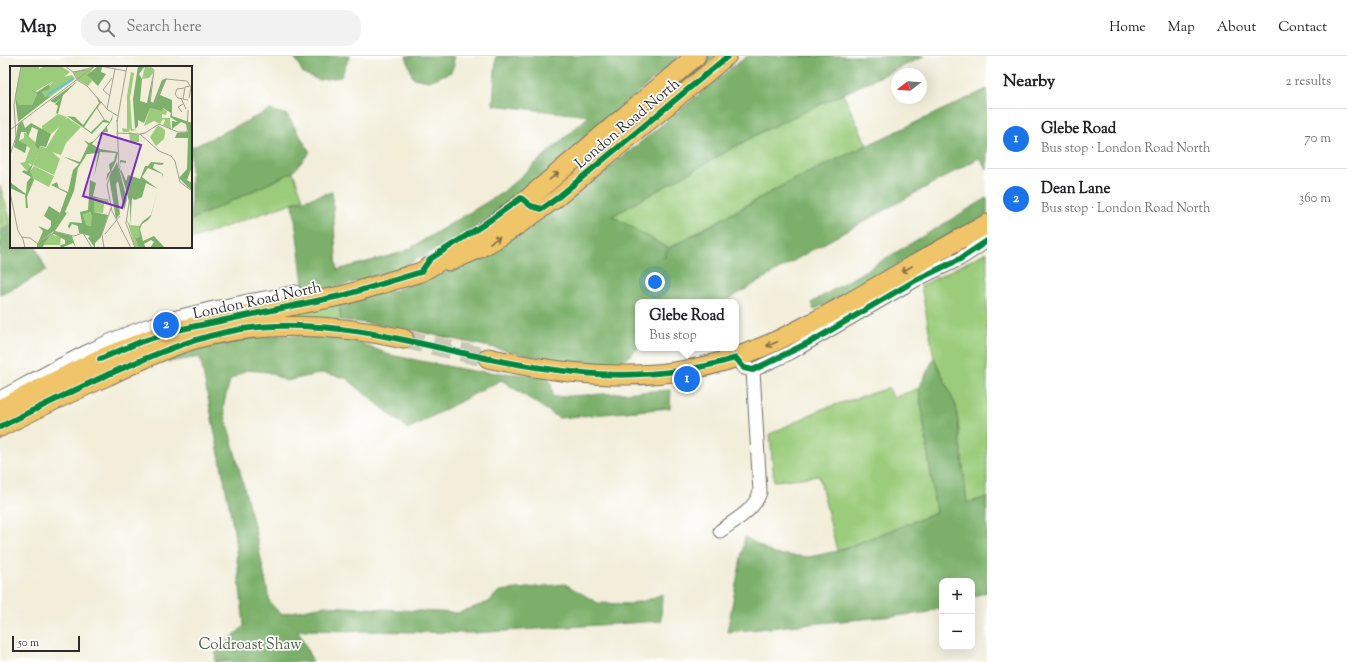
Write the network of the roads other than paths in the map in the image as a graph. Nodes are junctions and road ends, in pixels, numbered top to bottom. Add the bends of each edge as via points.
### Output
1 (696, 56) edge
2 (728, 56) edge
3 (987, 224) edge
4 (987, 234) edge
5 (987, 241) edge
6 (941, 249) junction
7 (421, 272) junction
8 (295, 292) dead end
9 (404, 339) tunnel mouth
10 (488, 358) tunnel mouth
11 (736, 358) junction
12 (753, 370) junction
13 (0, 398) edge
14 (0, 409) edge
15 (0, 426) edge
16 (720, 531) dead end

7 -> 1 highway via 460,249 525,201
7 -> 2 main road, London Road North via 459,259 526,221
3 - 6 highway
4 - 6 main road
5 - 12 street via 960,259 910,284 814,340
6 -> 11 highway via 806,327
7 - 14 highway, London Road North via 345,295 161,335 100,359
8 - 13 street, London Road North via 147,326 95,348
9 - 15 highway, London Road North via 298,326 254,327 210,335 146,357
10 - 11 highway via 572,372 617,376 692,370
11 - 12 street via 744,368
12 - 16 street via 760,492 758,500 745,514

